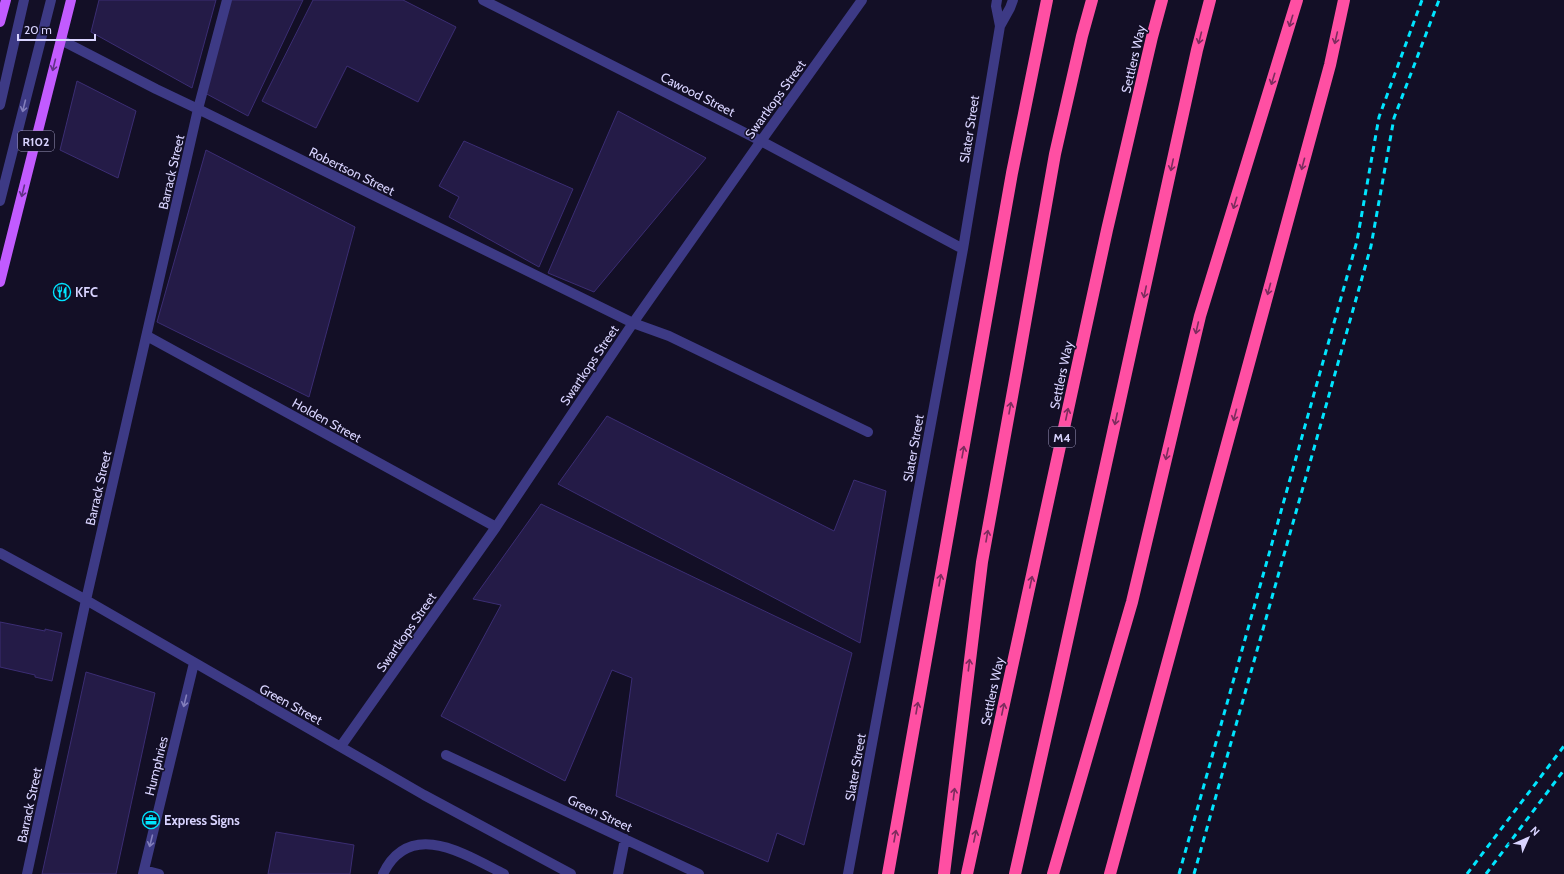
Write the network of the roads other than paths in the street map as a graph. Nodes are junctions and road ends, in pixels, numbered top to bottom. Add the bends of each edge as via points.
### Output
1 (6, 0) edge
2 (24, 0) edge
3 (51, 0) edge
4 (71, 0) edge
5 (227, 0) edge
6 (483, 0) edge
7 (862, 0) edge
8 (997, 0) edge
9 (1013, 0) edge
10 (1047, 0) edge
11 (1092, 0) edge
12 (1162, 0) edge
13 (1210, 0) edge
14 (1297, 0) edge
15 (1344, 0) edge
16 (0, 22) edge
17 (1000, 26) junction
18 (61, 40) junction
19 (0, 105) edge
20 (198, 109) junction
21 (761, 141) junction
22 (0, 201) edge
23 (963, 249) junction
24 (0, 282) edge
25 (633, 323) junction
26 (147, 336) junction
27 (868, 432) dead end
28 (496, 527) junction
29 (0, 553) edge
30 (86, 600) junction
31 (194, 663) junction
32 (341, 746) junction
33 (446, 755) dead end
34 (625, 839) junction
35 (144, 872) edge
36 (27, 874) edge
37 (159, 874) edge
38 (384, 874) edge
39 (504, 874) edge
40 (571, 874) edge
41 (618, 874) edge
42 (699, 874) edge
43 (848, 874) edge
44 (888, 874) edge
45 (944, 874) edge
46 (967, 874) edge
47 (1015, 874) edge
48 (1052, 874) edge
49 (1110, 874) edge

1 - 16 main road
2 - 19 street
3 -> 22 street
4 - 18 main road, R102
5 - 20 street, Barrack Street
6 - 21 street, Cawood Street
7 - 21 street, Swartkops Street
8 - 17 street, Slater Street
9 - 17 street, Slater Street
44 -> 10 highway via 1012,173
45 -> 11 highway via 982,562 1054,154
46 -> 12 highway, Settlers Way / M4 via 1109,222
13 -> 47 highway
14 -> 48 highway via 1200,316 1132,602
15 -> 49 highway via 1330,65
17 - 23 street, Slater Street
18 - 20 street, Robertson Street
18 -> 24 main road, R102
20 - 25 street, Robertson Street
20 - 26 street, Barrack Street
21 - 23 street, Cawood Street
21 - 25 street, Swartkops Street
23 - 43 street, Slater Street
25 - 27 street, Robertson Street via 669,336
25 - 28 street, Swartkops Street
26 - 28 street, Holden Street
26 - 30 street, Barrack Street
28 - 32 street, Swartkops Street
29 - 30 street, Green Street
30 - 31 street, Green Street
30 - 36 street, Barrack Street
31 - 32 street, Green Street
31 -> 35 street, Humphries
32 - 40 street, Green Street via 424,795
33 - 34 street, Green Street
34 - 41 street
34 - 42 street, Green Street
35 - 37 street
38 - 39 street via 390,862 403,849 420,845 441,846 460,852

